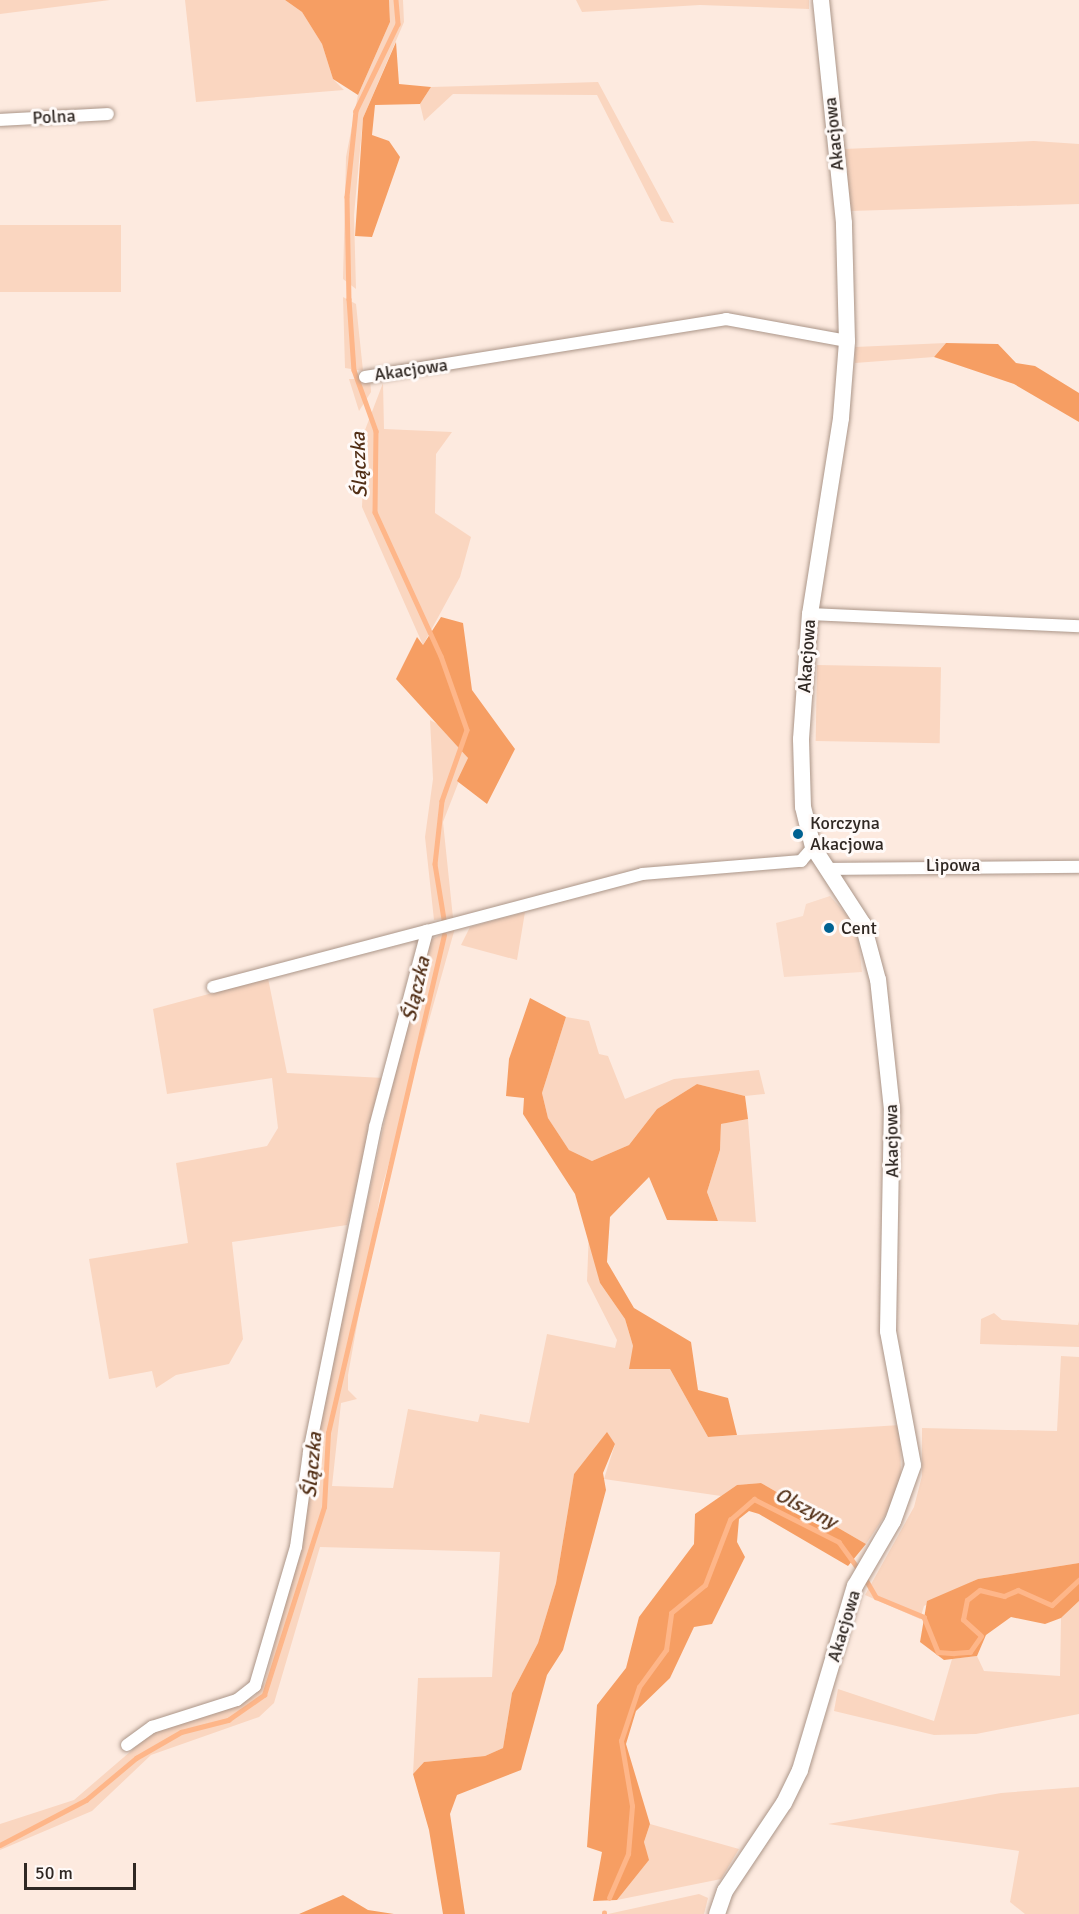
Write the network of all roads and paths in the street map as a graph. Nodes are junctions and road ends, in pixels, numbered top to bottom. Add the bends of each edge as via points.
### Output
1 (821, 0) edge
2 (108, 114) dead end
3 (0, 120) edge
4 (847, 341) junction
5 (364, 377) dead end
6 (810, 614) junction
7 (1079, 626) edge
8 (813, 848) junction
9 (1079, 867) edge
10 (826, 869) junction
11 (427, 931) junction
12 (213, 987) dead end
13 (127, 1745) dead end
14 (717, 1914) edge

1 - 4 street, Akacjowa via 844,223
2 - 3 street, Polna
4 - 5 street, Akacjowa via 726,319
4 - 6 street, Akacjowa via 841,418
6 - 7 street
6 - 8 street, Akacjowa via 801,739 803,807
8 - 10 street, Akacjowa
8 - 11 street via 801,861 769,868 642,874
9 - 10 street, Lipowa
10 - 14 street, Akacjowa via 863,924 878,980 892,1110 888,1332 912,1443 907,1491 855,1586 800,1770 784,1803 724,1891
11 - 12 street
11 - 13 street via 372,1138 309,1452 296,1547 259,1677 237,1700 152,1727

